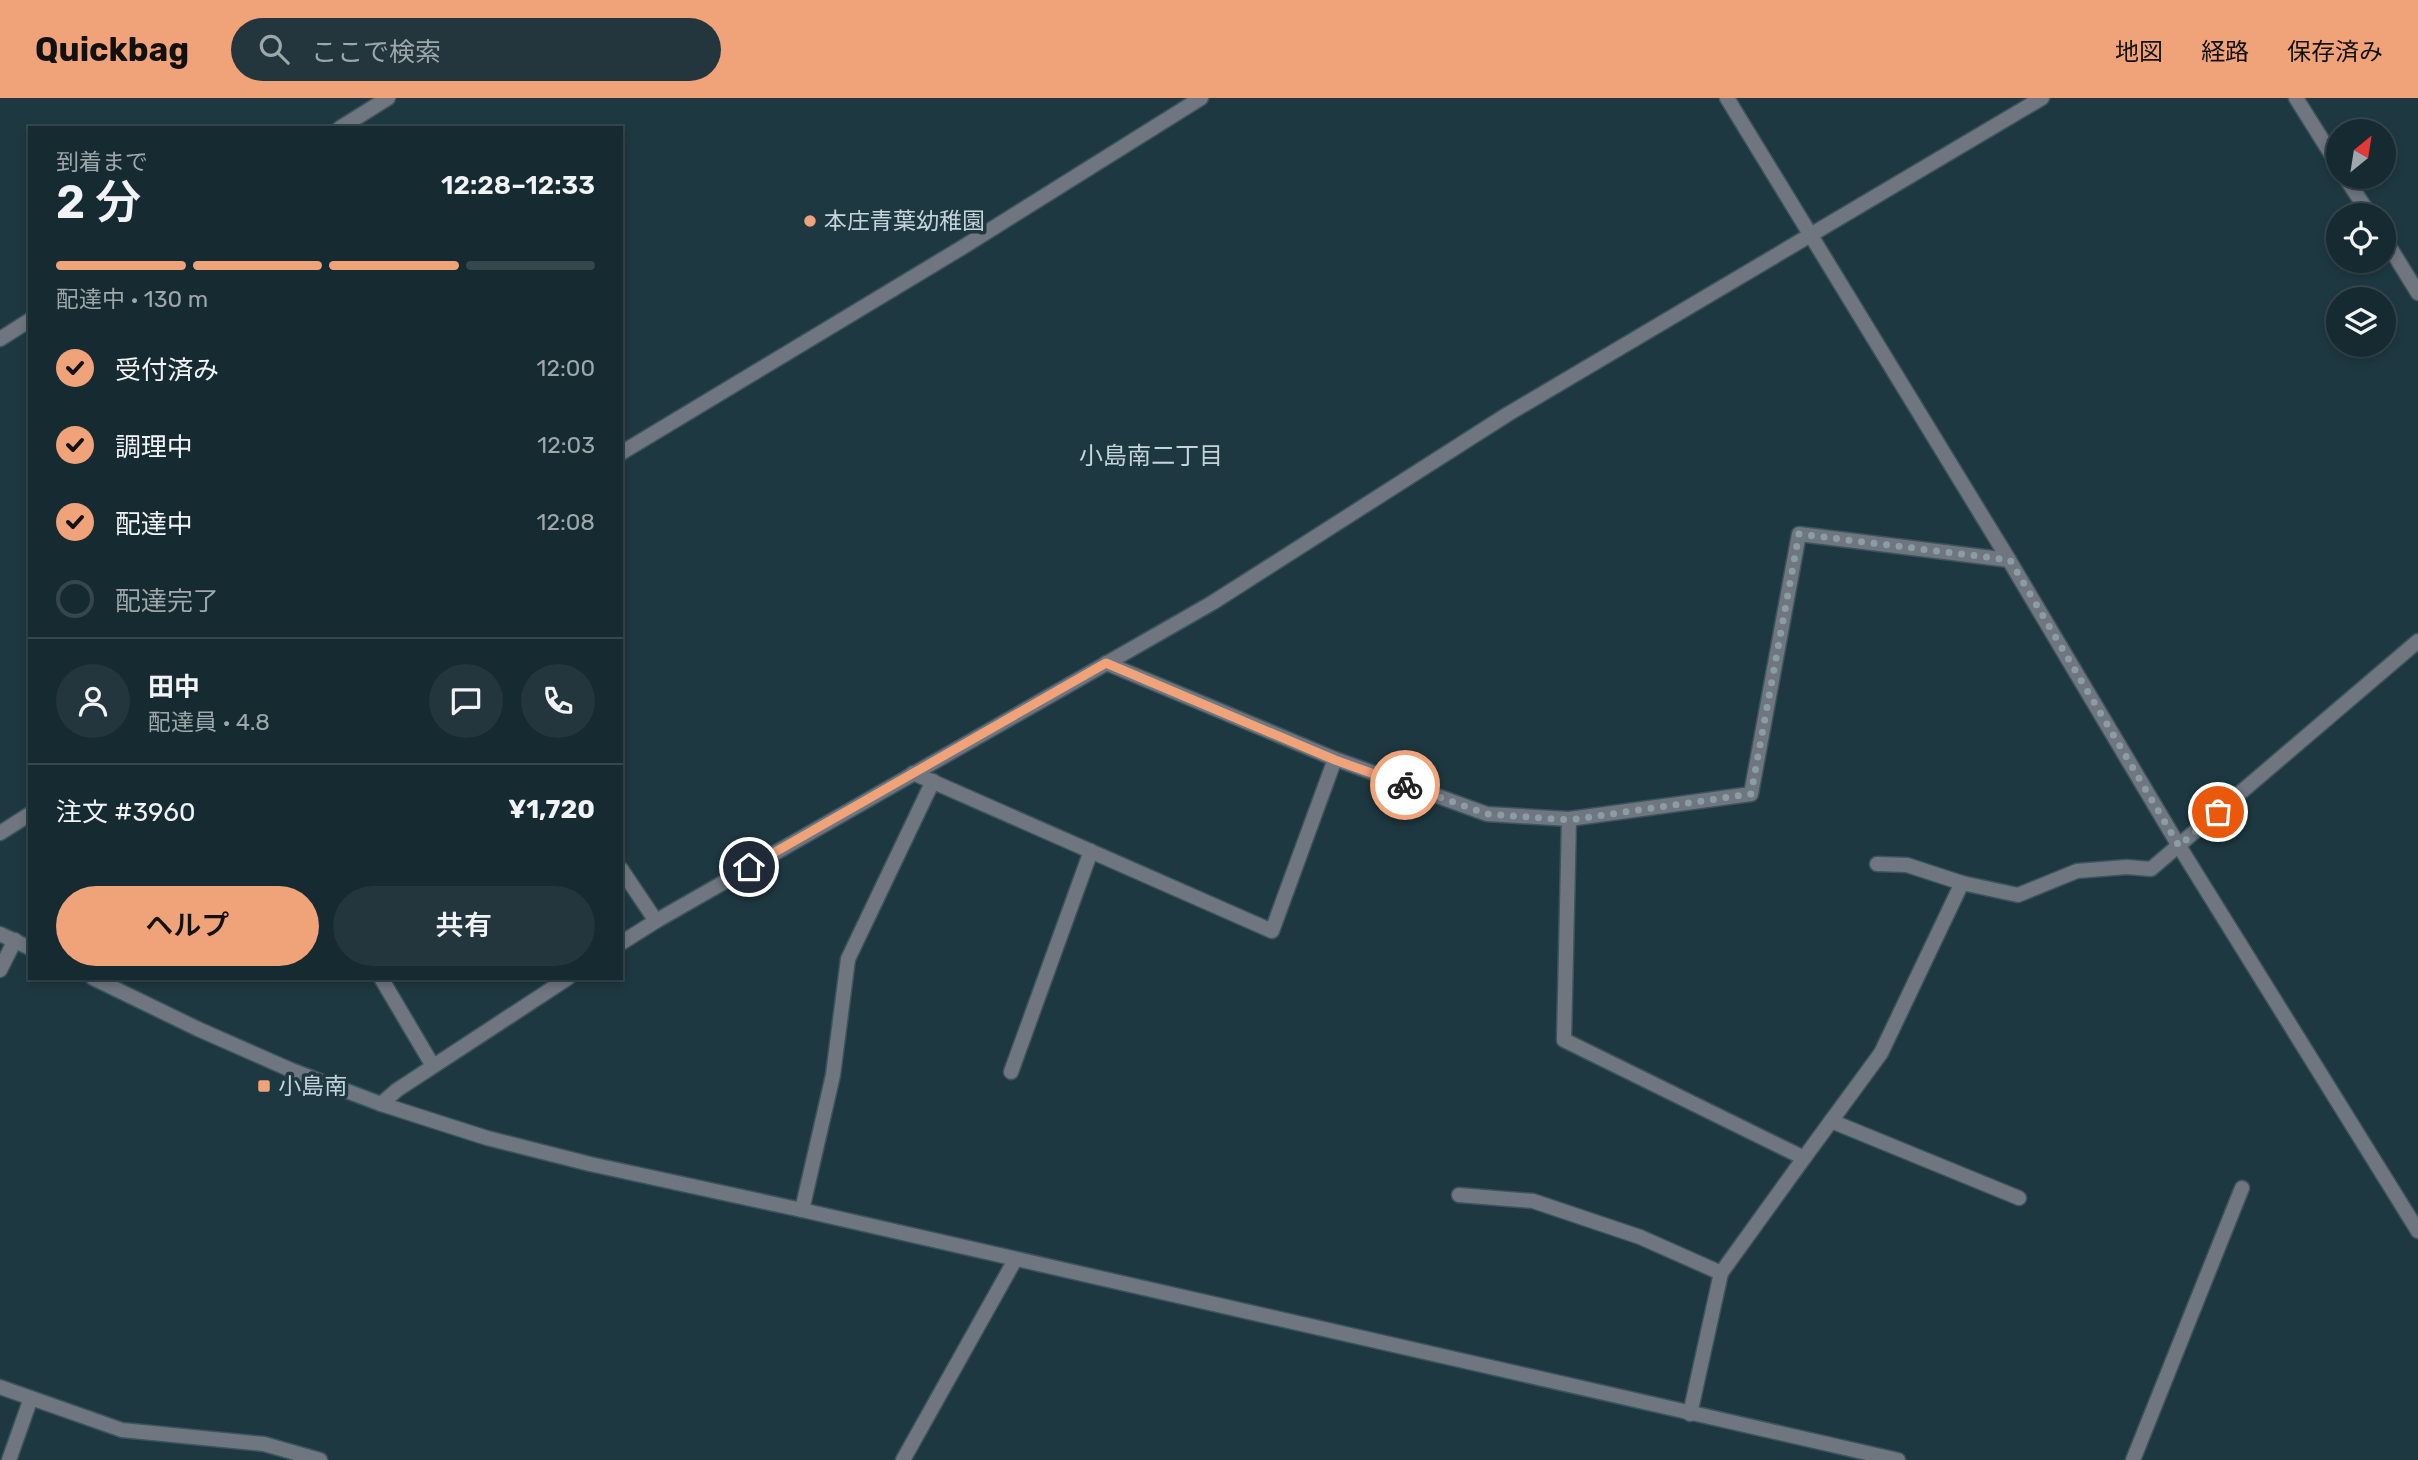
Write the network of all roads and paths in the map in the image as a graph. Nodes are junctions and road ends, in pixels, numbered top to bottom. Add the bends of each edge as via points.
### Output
1 (388, 98) edge
2 (1201, 98) edge
3 (1727, 98) edge
4 (2042, 98) edge
5 (2296, 98) edge
6 (343, 126) edge
7 (2326, 146) edge
8 (1809, 235) junction
9 (2396, 257) edge
10 (2418, 293) edge
11 (28, 321) edge
12 (0, 338) edge
13 (623, 452) edge
14 (2010, 560) junction
15 (2418, 641) edge
16 (1106, 663) junction
17 (1335, 760) junction
18 (913, 773) junction
19 (933, 781) junction
20 (28, 815) edge
21 (1569, 820) junction
22 (2, 828) edge
23 (2179, 846) junction
24 (1091, 851) junction
25 (1877, 864) dead end
26 (623, 872) edge
27 (1962, 883) junction
28 (656, 921) junction
29 (0, 933) edge
30 (15, 940) junction
31 (623, 942) edge
32 (28, 947) edge
33 (0, 970) edge
34 (97, 980) edge
35 (382, 980) edge
36 (565, 980) edge
37 (433, 1066) junction
38 (1011, 1072) dead end
39 (381, 1104) junction
40 (1831, 1121) junction
41 (1804, 1158) junction
42 (2242, 1188) dead end
43 (1459, 1195) dead end
44 (2019, 1198) dead end
45 (802, 1210) junction
46 (2418, 1231) edge
47 (1015, 1259) junction
48 (1721, 1273) junction
49 (0, 1387) edge
50 (31, 1398) junction
51 (1690, 1413) junction
52 (1862, 1456) edge
53 (9, 1460) edge
54 (320, 1460) edge
55 (902, 1460) edge
56 (1898, 1460) edge
57 (2133, 1460) edge

1 - 6 street
2 - 13 street
3 - 8 street
4 - 8 street
5 - 7 street
8 - 14 street
8 - 16 street via 1508,414 1212,603
9 - 10 street
11 - 12 street
14 - 21 street via 1799,534 1751,794
14 - 23 street
15 - 23 street
16 - 17 street
16 - 18 street
17 - 21 street via 1487,814
17 - 24 street via 1272,932
18 - 19 street
18 - 28 street
19 - 24 street
19 - 45 street via 848,959 833,1075
20 - 22 street
21 - 41 street via 1564,1040
23 - 27 street via 2151,869 2077,871 2018,895
23 - 46 street
24 - 38 street
25 - 27 street via 1907,865
26 - 28 street
27 - 40 street via 1881,1054
28 - 31 street
29 - 30 street
30 - 32 street
30 - 33 street
34 - 39 street via 292,1070
35 - 37 street
36 - 37 street
37 - 39 street
39 - 45 street via 487,1138
40 - 41 street
40 - 44 street
41 - 48 street
42 - 57 street
43 - 48 street via 1533,1201 1640,1237
45 - 47 street
47 - 51 street
47 - 55 street
48 - 51 street
49 - 50 street
50 - 53 street
50 - 54 street via 122,1430 264,1444
51 - 52 street
52 - 56 street

